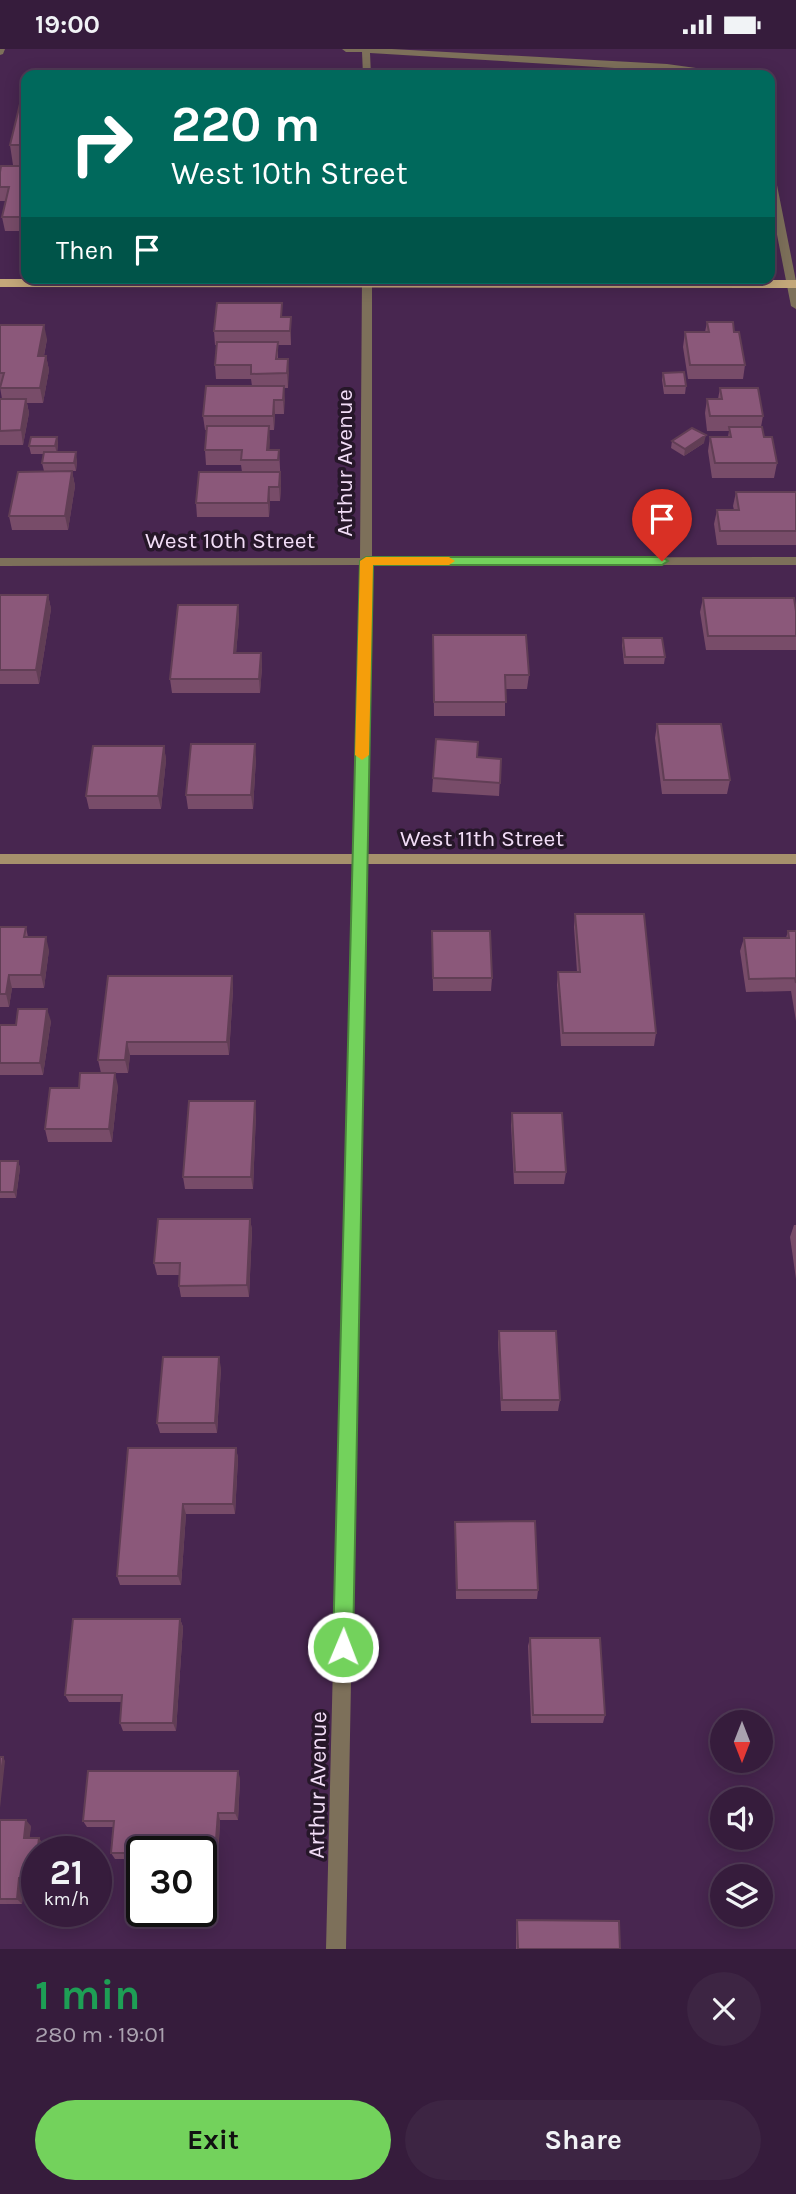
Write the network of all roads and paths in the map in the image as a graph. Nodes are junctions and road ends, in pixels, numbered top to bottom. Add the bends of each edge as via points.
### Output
1 (346, 49) edge
2 (366, 50) edge
3 (367, 70) edge
4 (689, 70) edge
5 (775, 197) edge
6 (0, 283) edge
7 (21, 283) edge
8 (367, 284) edge
9 (775, 284) edge
10 (794, 284) edge
11 (796, 306) edge
12 (366, 561) junction
13 (796, 561) edge
14 (0, 562) edge
15 (0, 859) edge
16 (360, 859) junction
17 (796, 859) edge
18 (336, 1949) edge

1 - 2 street
2 - 3 street
2 - 4 street
5 - 10 street
6 - 7 main road
8 - 12 street, Arthur Avenue
9 - 10 main road
10 - 11 street
12 - 13 street, West 10th Street
12 - 14 street, West 10th Street
12 - 16 street, Arthur Avenue
15 - 16 main road, West 11th Street
16 - 17 main road, West 11th Street
16 - 18 street, Arthur Avenue

